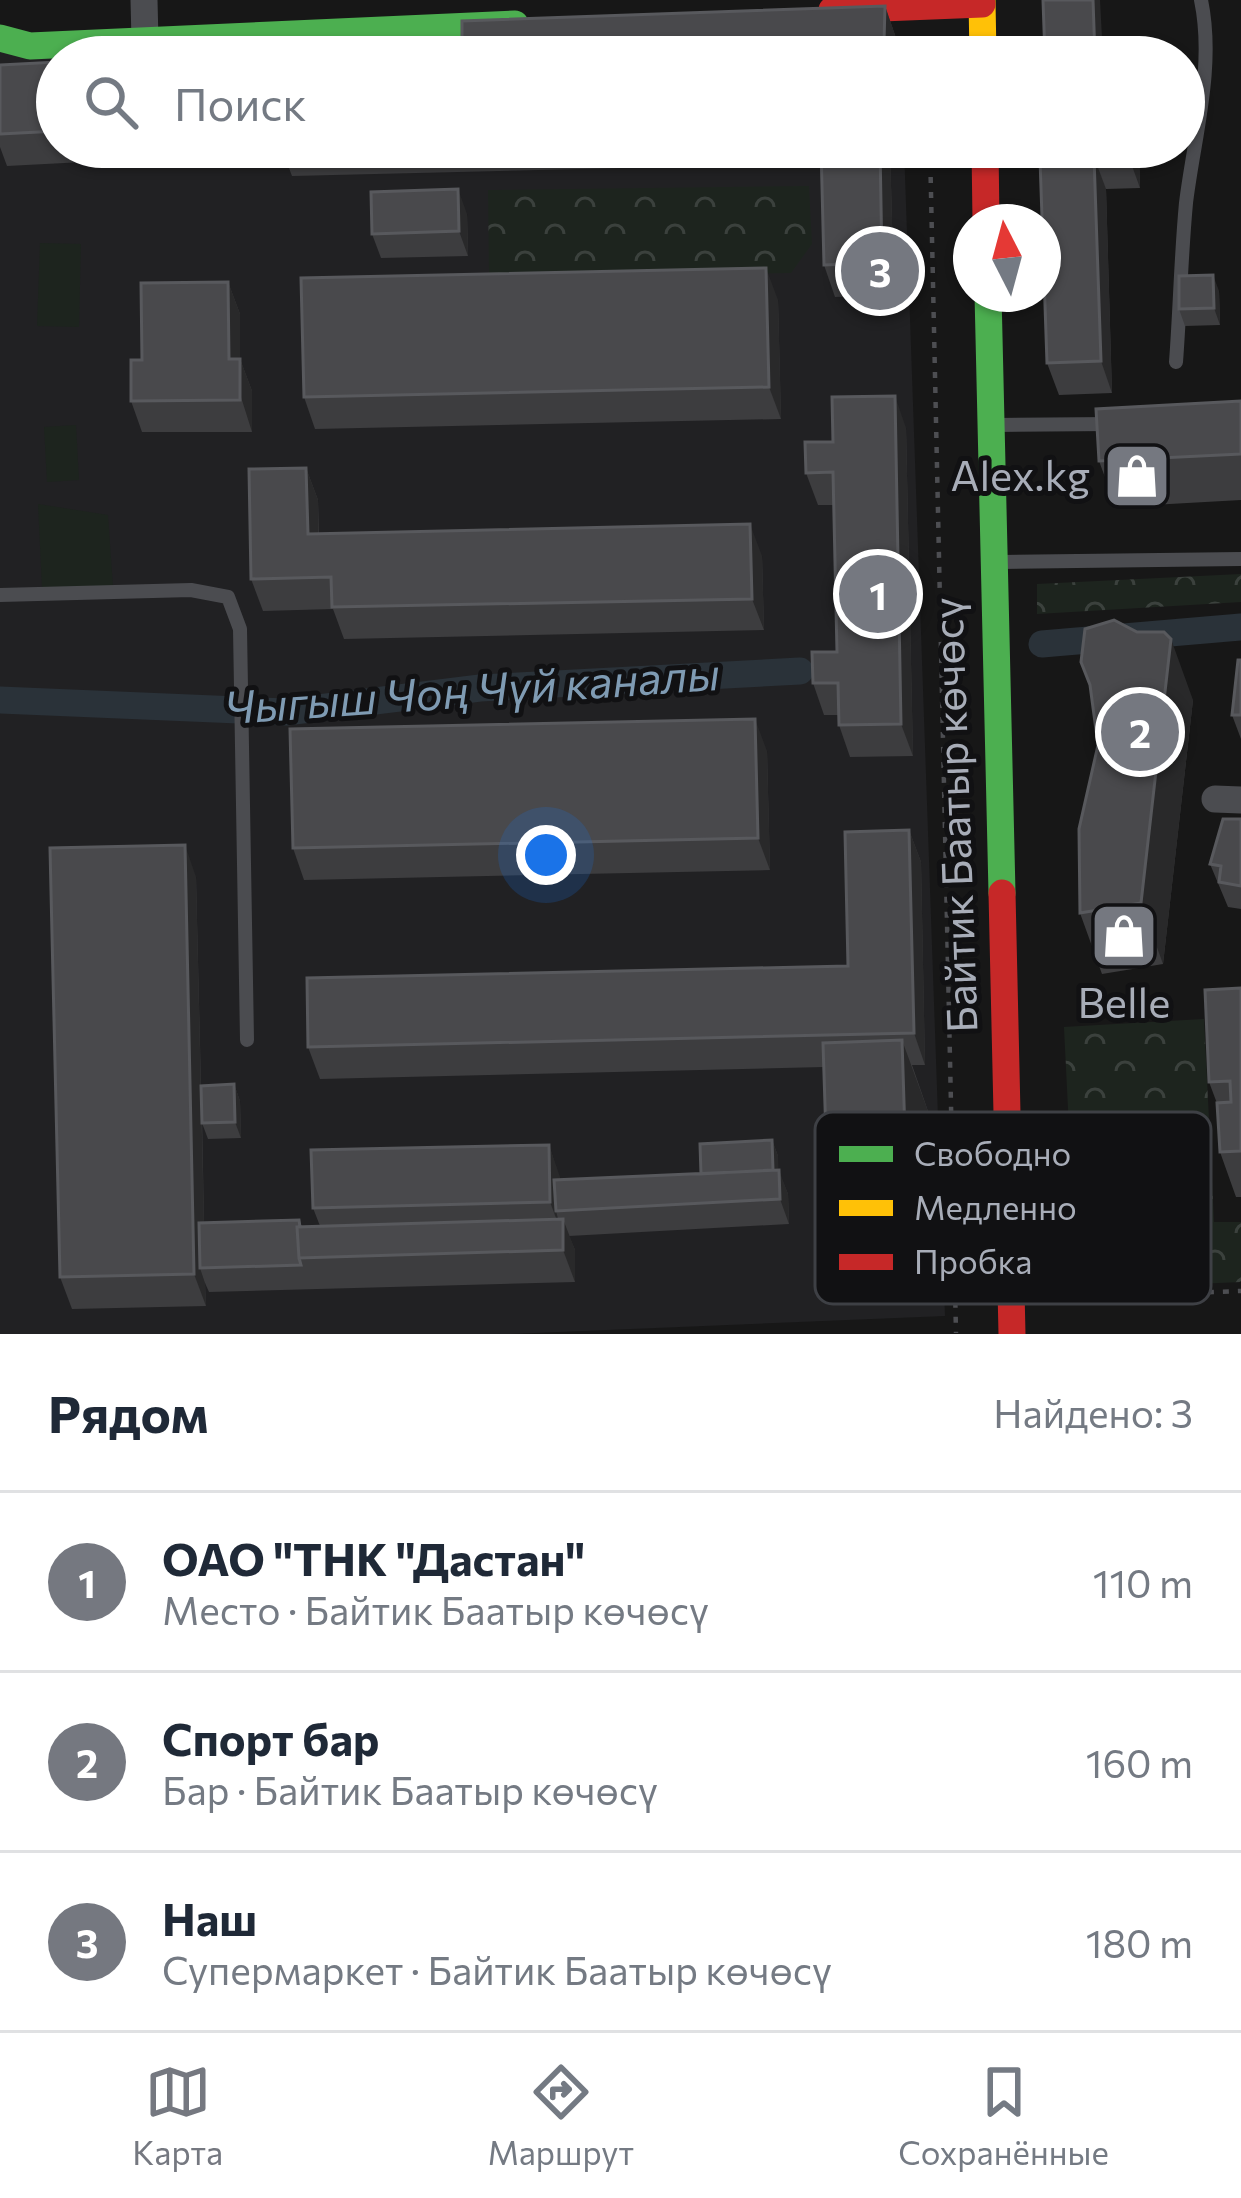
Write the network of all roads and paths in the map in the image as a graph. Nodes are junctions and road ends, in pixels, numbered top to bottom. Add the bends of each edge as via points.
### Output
1 (144, 0) edge
2 (1201, 0) edge
3 (982, 2) edge
4 (809, 11) edge
5 (548, 23) edge
6 (146, 36) edge
7 (258, 36) edge
8 (983, 36) edge
9 (0, 38) edge
10 (1205, 41) edge
11 (36, 46) edge
12 (930, 168) edge
13 (985, 168) edge
14 (1192, 168) edge
15 (986, 204) edge
16 (988, 312) edge
17 (1176, 362) dead end
18 (1131, 423) edge
19 (991, 425) junction
20 (1241, 559) edge
21 (990, 562) junction
22 (0, 595) edge
23 (247, 1040) dead end
24 (952, 1112) edge
25 (1006, 1112) edge
26 (1241, 1291) edge
27 (1211, 1292) edge
28 (1011, 1304) edge
29 (1012, 1334) edge

1 - 6 street
2 - 10 lane
3 - 4 main road
3 - 8 main road
5 - 7 main road
9 - 11 main road
12 - 24 path
13 - 15 main road
14 - 17 lane
16 - 19 main road, Байтик Баатыр көчөсү
18 - 19 lane
19 - 21 main road, Байтик Баатыр көчөсү
20 - 21 lane
21 - 25 main road, Байтик Баатыр көчөсү
22 - 23 lane via 191,590 228,597 240,629
26 - 27 path
28 - 29 main road, Байтик Баатыр көчөсү

